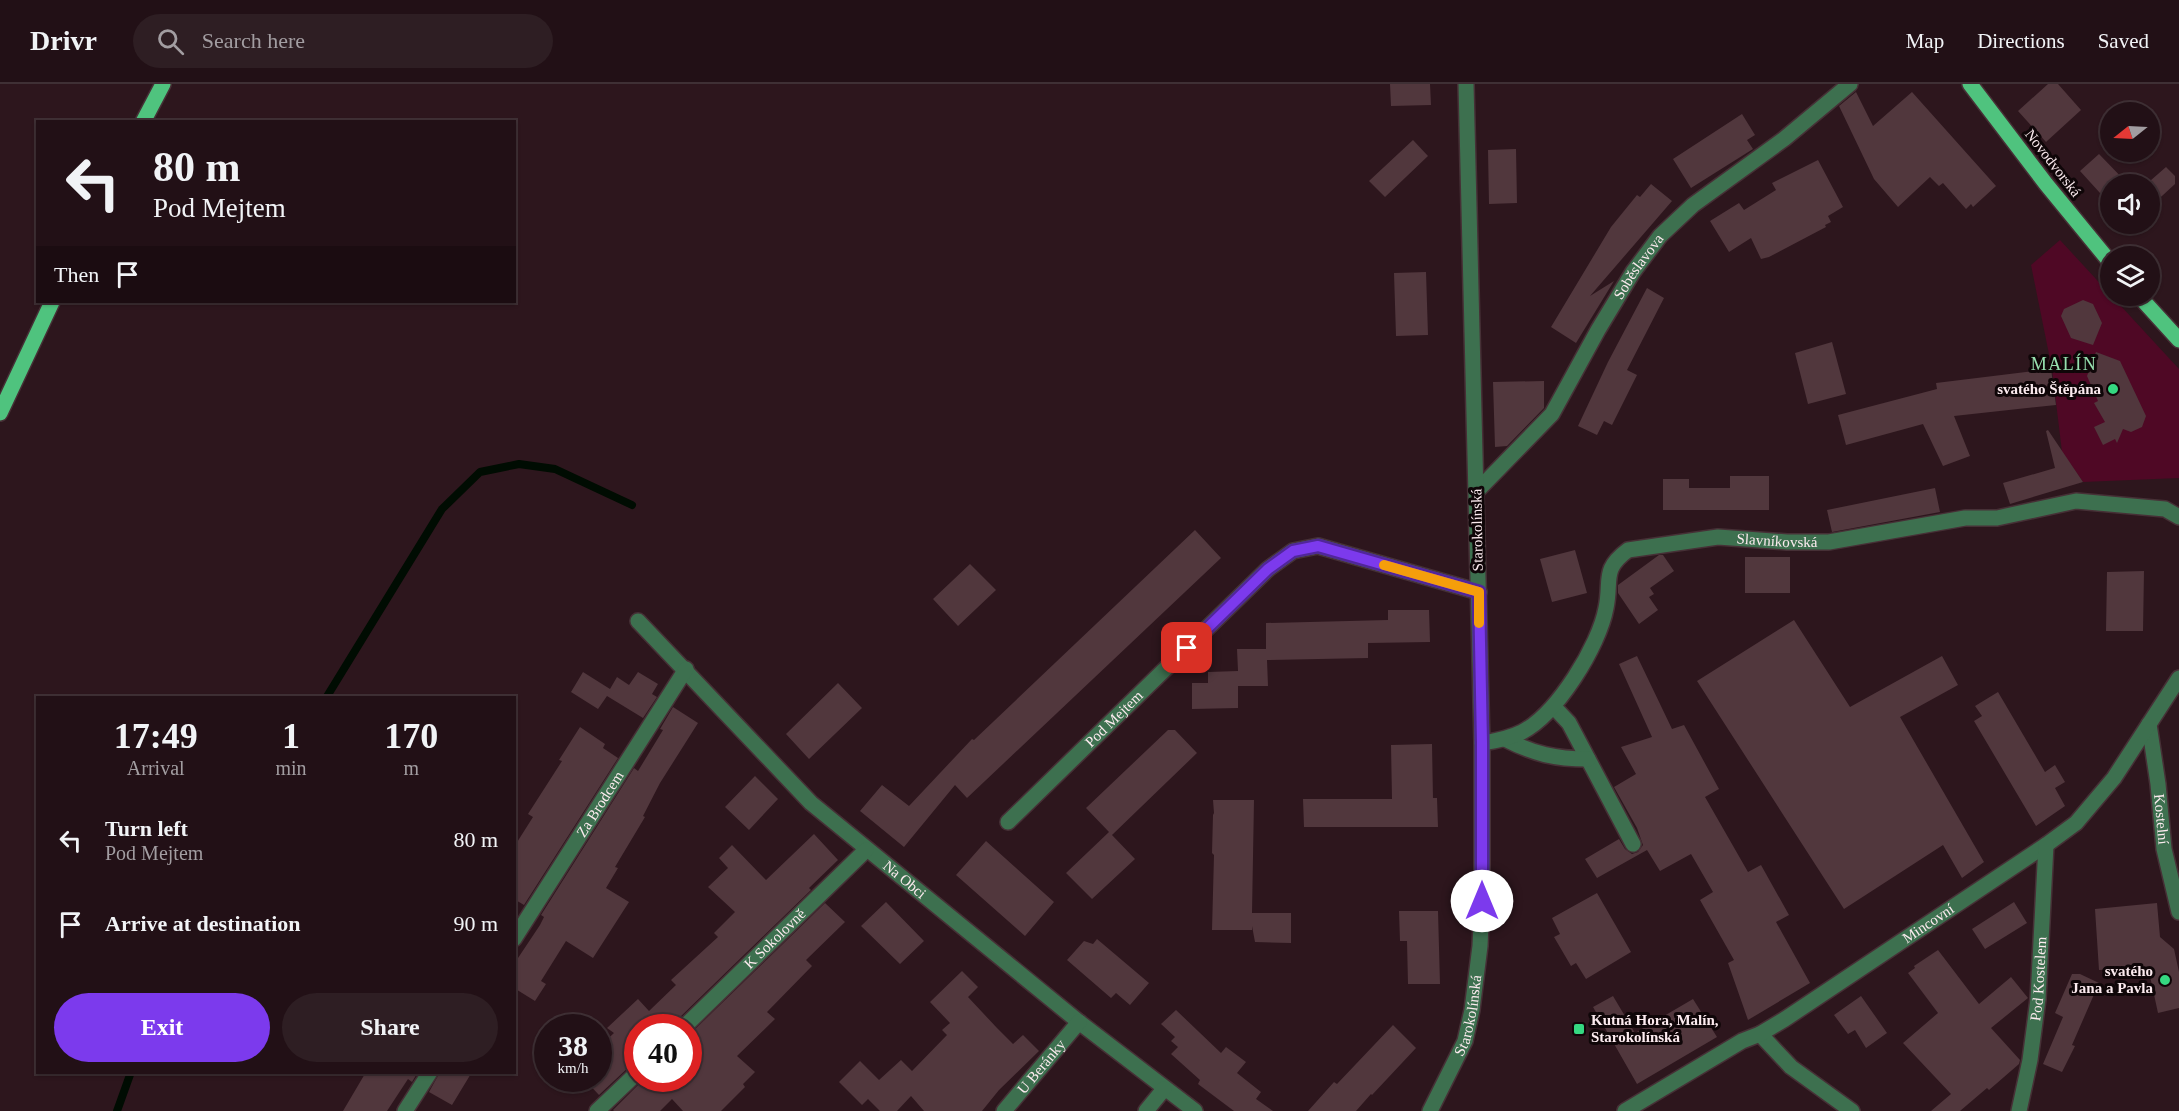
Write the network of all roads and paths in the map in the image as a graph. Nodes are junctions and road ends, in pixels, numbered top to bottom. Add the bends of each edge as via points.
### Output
1 (163, 84) edge
2 (1466, 84) edge
3 (1850, 84) edge
4 (1970, 84) edge
5 (144, 120) edge
6 (2100, 250) edge
7 (52, 303) edge
8 (2148, 306) edge
9 (2179, 340) edge
10 (0, 413) edge
11 (1476, 492) junction
12 (2179, 517) edge
13 (1479, 592) junction
14 (638, 621) dead end
15 (686, 669) junction
16 (2179, 678) edge
17 (1554, 707) junction
18 (2149, 724) junction
19 (1505, 739) junction
20 (1482, 743) junction
21 (1588, 759) junction
22 (1008, 822) dead end
23 (1633, 844) dead end
24 (2046, 845) junction
25 (866, 850) junction
26 (2179, 912) edge
27 (516, 936) edge
28 (697, 1014) edge
29 (1079, 1022) junction
30 (1760, 1034) junction
31 (429, 1074) edge
32 (624, 1085) edge
33 (1164, 1089) junction
34 (405, 1111) edge
35 (597, 1111) edge
36 (1004, 1111) edge
37 (1146, 1111) edge
38 (1195, 1111) edge
39 (1430, 1111) edge
40 (1625, 1111) edge
41 (1852, 1111) edge
42 (2019, 1111) edge

1 - 5 main road
2 - 11 street, Starokolínská
3 - 11 street, Soběslavova via 1775,146 1693,205 1660,236 1633,272 1552,414
4 - 6 main road, Novodvorská
7 - 10 main road
8 - 9 main road
11 - 13 street, Starokolínská
12 - 17 street, Slavníkovská via 2165,509 2076,501 1998,518 1965,518 1829,542 1718,537 1628,550 1616,559 1608,577 1606,608 1595,641
13 - 20 street, Starokolínská
13 - 22 street, Pod Mejtem via 1318,546 1293,551 1268,569
14 - 15 street, Na Obci
15 - 25 street, Na Obci via 811,803
15 - 27 street, Za Brodcem
16 - 18 street, Mincovní
17 - 19 street, Slavníkovská via 1524,731
17 - 21 street via 1569,723
18 - 24 street, Mincovní via 2114,778 2076,823
18 - 26 street, Kostelní via 2164,849
19 - 20 street, Slavníkovská
19 - 21 street via 1540,754
20 - 39 street, Starokolínská via 1482,901 1472,1010 1465,1041
21 - 23 street
24 - 30 street, Mincovní
24 - 42 street, Pod Kostelem via 2038,999
25 - 28 street, K Sokolovně
25 - 29 street, Na Obci
29 - 33 street, Na Obci
29 - 36 street, U Beránky
30 - 40 street, Mincovní
30 - 41 street via 1791,1067
31 - 34 street
32 - 35 street
33 - 37 street
33 - 38 street, Na Obci

